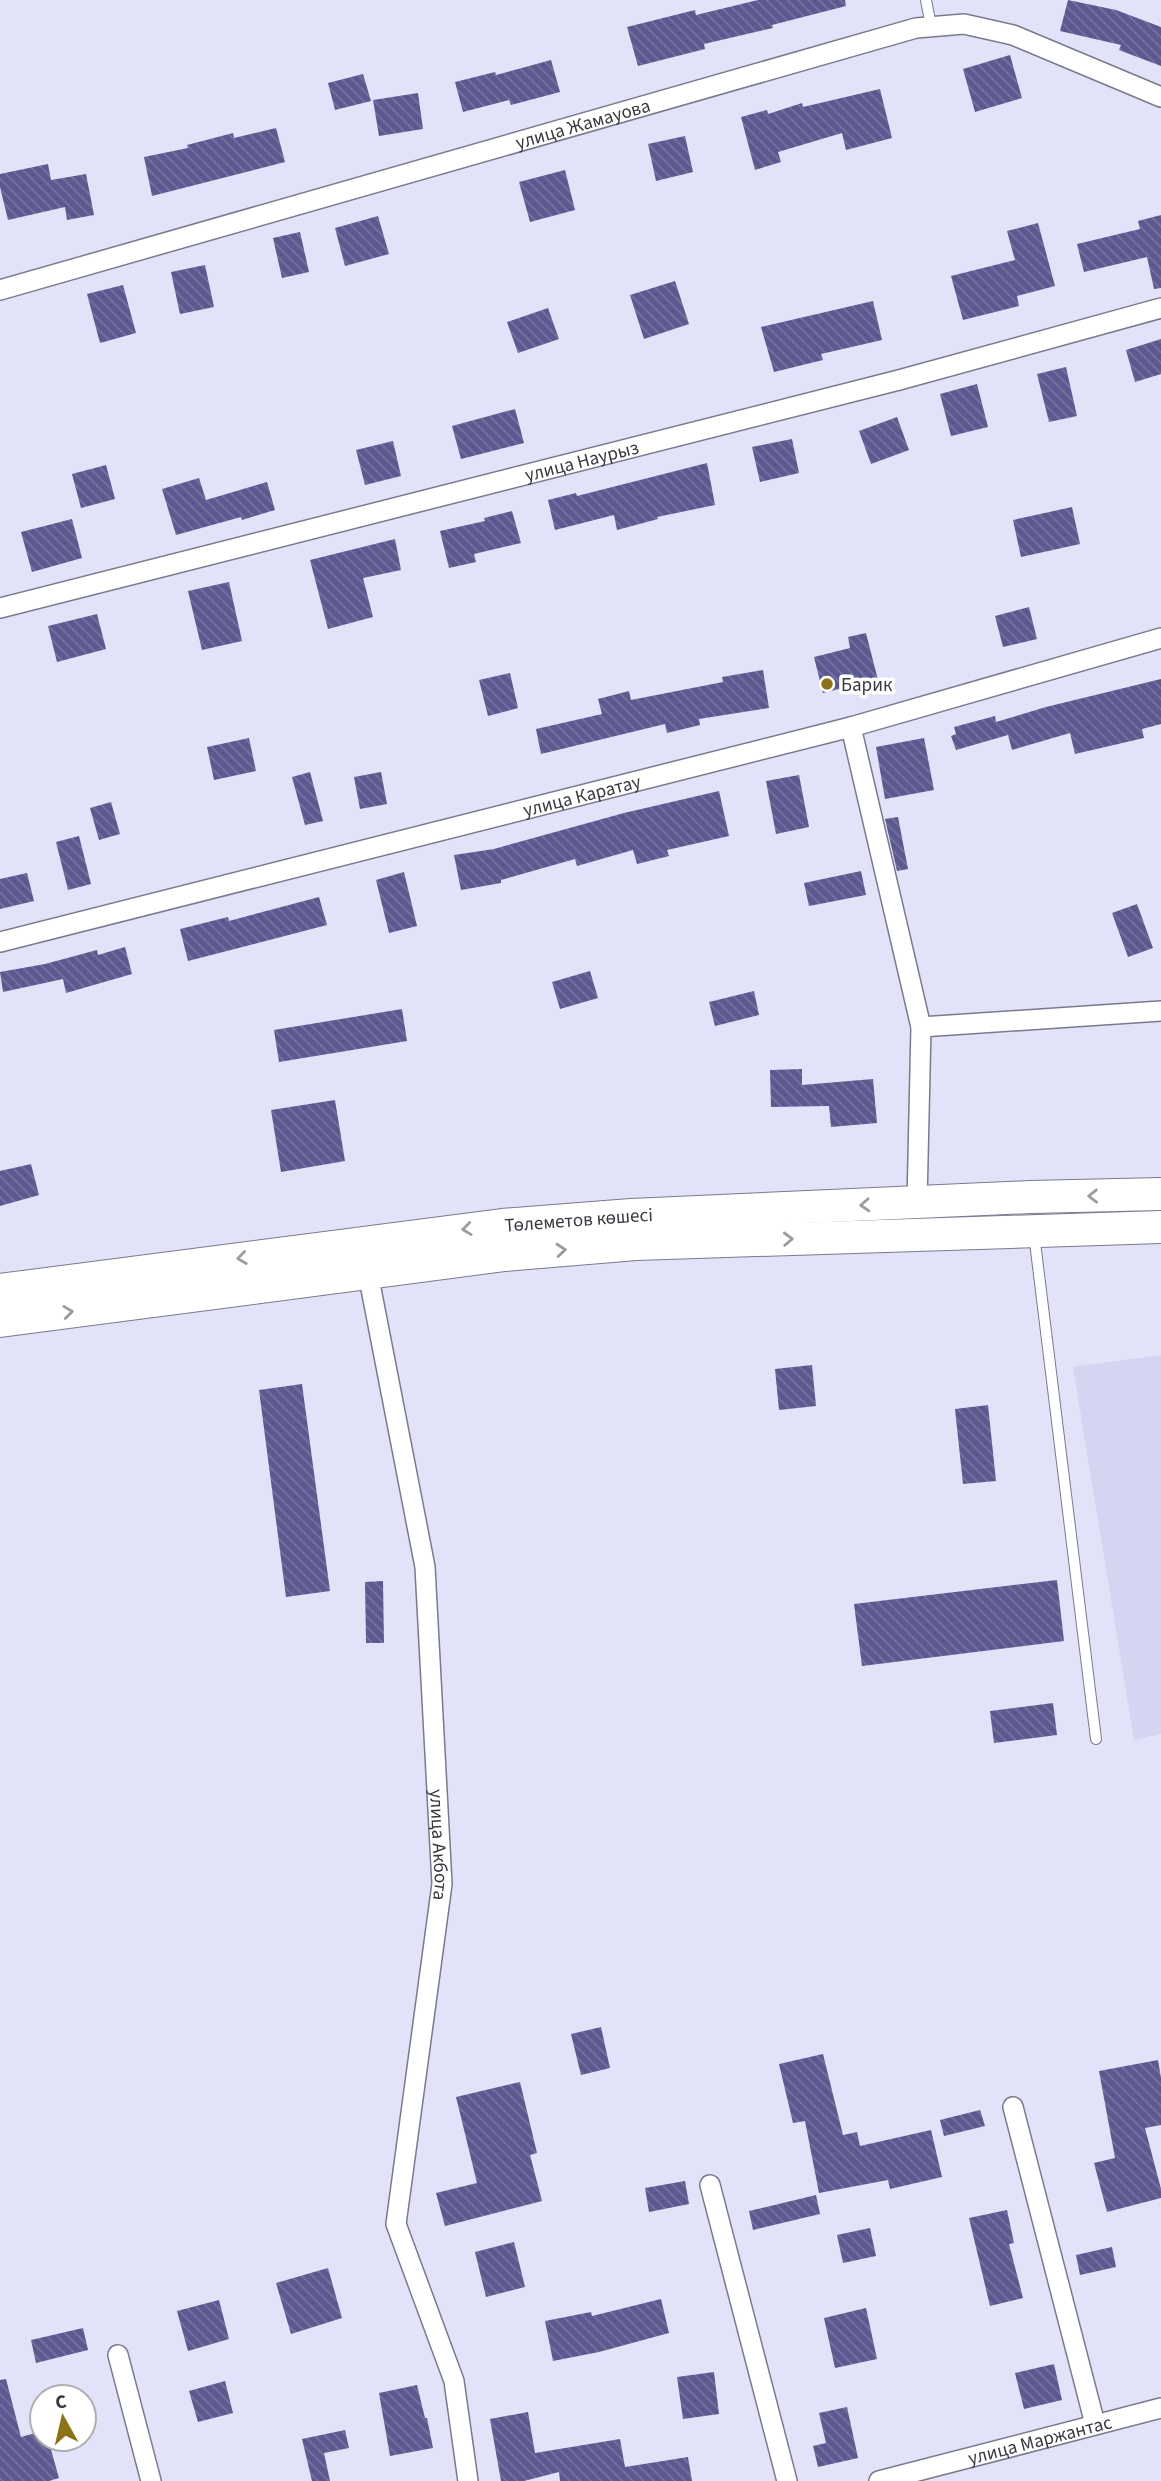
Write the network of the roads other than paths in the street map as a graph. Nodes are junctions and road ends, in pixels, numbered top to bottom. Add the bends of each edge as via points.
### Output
1 (926, 0) edge
2 (931, 26) junction
3 (1161, 97) edge
4 (0, 290) edge
5 (1161, 308) edge
6 (0, 608) edge
7 (1161, 638) edge
8 (851, 727) junction
9 (0, 942) edge
10 (1161, 1011) edge
11 (921, 1027) junction
12 (1161, 1194) edge
13 (917, 1202) junction
14 (1161, 1227) edge
15 (1033, 1230) junction
16 (362, 1242) junction
17 (368, 1273) junction
18 (0, 1290) edge
19 (0, 1321) edge
20 (1096, 1739) dead end
21 (1013, 2107) dead end
22 (710, 2185) dead end
23 (118, 2355) dead end
24 (1161, 2408) edge
25 (1096, 2424) junction
26 (151, 2481) edge
27 (468, 2481) edge
28 (786, 2481) edge
29 (879, 2481) edge

1 - 2 lane
2 - 3 street, улица Жамауова via 964,24 1013,35
2 - 4 street, улица Жамауова
5 - 6 street, улица Наурыз via 899,380
7 - 8 street, улица Каратау
8 - 9 street, улица Каратау
8 - 11 street
10 - 11 street
11 - 13 street
12 -> 13 main road, Төлеметов көшесі
13 -> 16 main road, Төлеметов көшесі via 618,1216
14 - 15 main road, Төлеметов көшесі
17 -> 15 main road, Төлеметов көшесі via 636,1244
15 - 20 lane
16 - 17 street, улица Акбота
16 -> 18 main road, Төлеметов көшесі
19 -> 17 main road, Төлеметов көшесі
17 - 27 street, улица Акбота via 425,1567 442,1884 396,2224 454,2381
21 - 25 street
22 - 28 street
23 - 26 street
24 - 25 street, улица Маржантас
25 - 29 street, улица Маржантас

